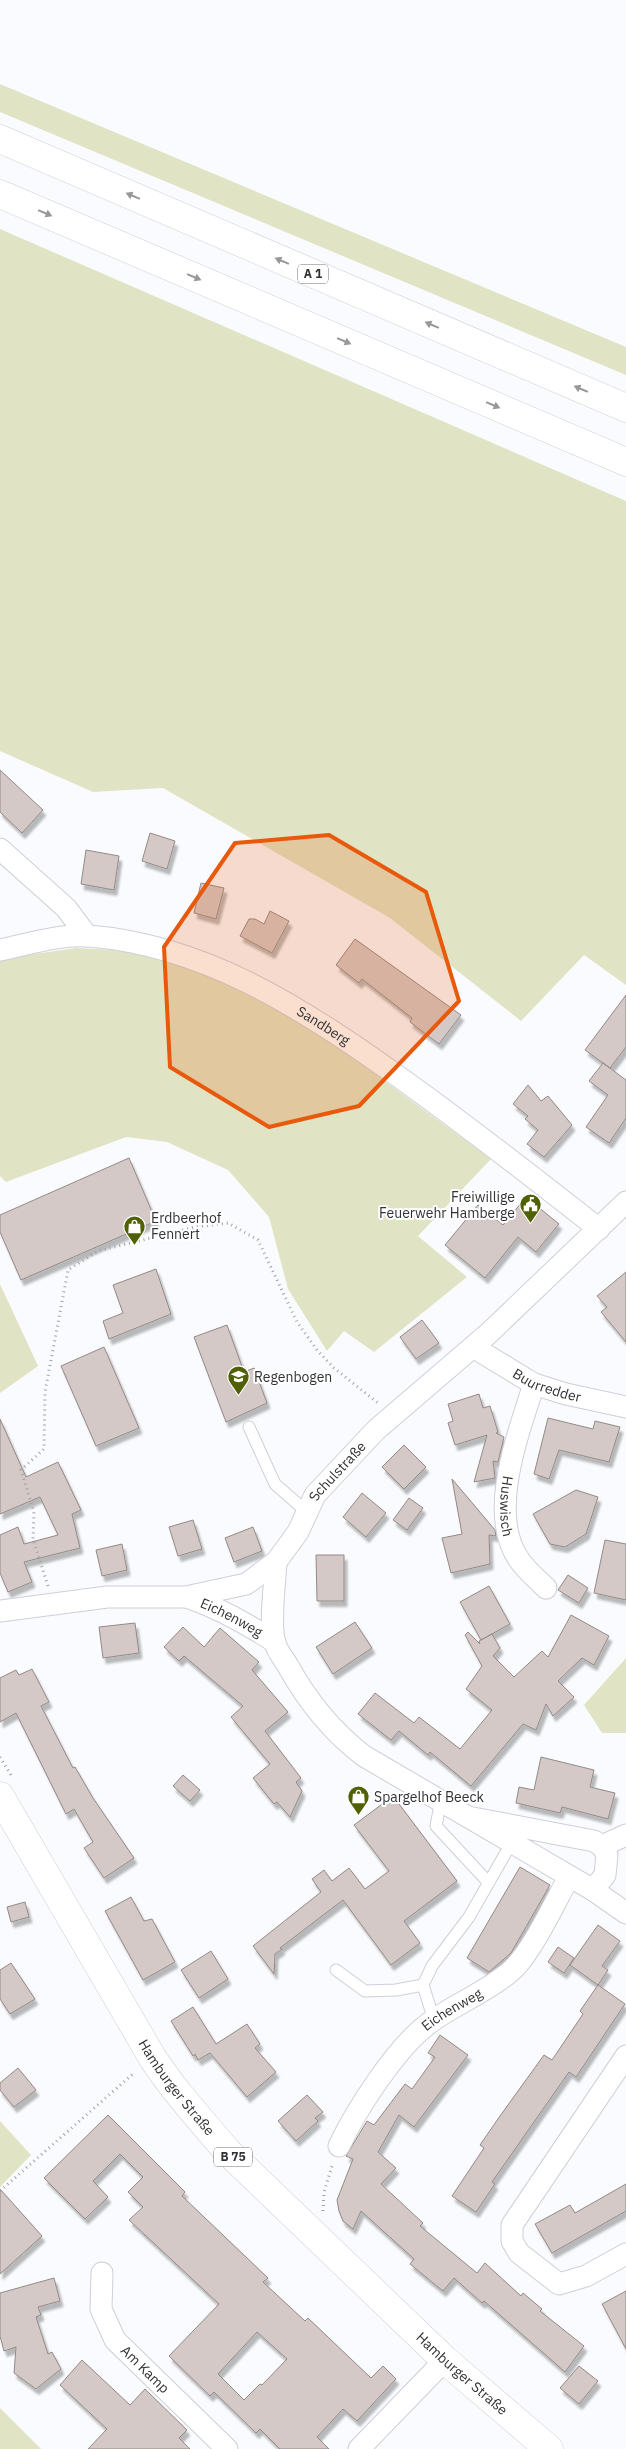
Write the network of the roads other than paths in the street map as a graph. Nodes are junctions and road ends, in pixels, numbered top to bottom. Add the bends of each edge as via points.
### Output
1 (0, 139) edge
2 (0, 194) edge
3 (626, 408) edge
4 (626, 462) edge
5 (0, 849) edge
6 (87, 936) junction
7 (0, 950) edge
8 (626, 1202) edge
9 (599, 1229) junction
10 (473, 1347) junction
11 (534, 1384) junction
12 (626, 1407) edge
13 (249, 1427) dead end
14 (308, 1512) junction
15 (276, 1562) junction
16 (546, 1588) dead end
17 (186, 1596) junction
18 (0, 1611) edge
19 (275, 1642) junction
20 (7, 1789) edge
21 (441, 1800) junction
22 (473, 1818) junction
23 (626, 1835) edge
24 (512, 1842) junction
25 (602, 1846) junction
26 (569, 1877) junction
27 (488, 1882) junction
28 (593, 1890) junction
29 (626, 1912) edge
30 (336, 1970) dead end
31 (423, 1985) junction
32 (434, 2020) junction
33 (626, 2056) edge
34 (339, 2146) road end
35 (626, 2254) edge
36 (102, 2273) dead end
37 (445, 2360) junction
38 (226, 2449) edge
39 (359, 2449) edge
40 (549, 2449) edge

3 -> 1 main road, A 1
2 -> 4 main road
5 - 6 street via 66,908
6 - 7 street, Sandberg via 61,937
6 - 9 street, Sandberg via 131,941 173,951 250,983 298,1008 458,1118
8 - 9 street, Schulstraße
9 - 10 street, Schulstraße
10 - 11 street, Buurredder
10 - 14 street, Schulstraße via 392,1415 315,1495
11 - 12 street, Buurredder
11 - 16 street, Huswisch via 511,1460 505,1509 507,1531 519,1560
13 - 14 lane via 275,1484
14 - 15 street, Schulstraße
15 - 17 street, Schulstraße via 246,1584
15 - 19 street, Eichenweg
17 - 18 street, Schulstraße via 107,1597
17 - 19 street, Eichenweg via 213,1606
19 - 21 street, Eichenweg via 300,1687 340,1738 364,1756
20 - 37 main road, Hamburger Straße / B 75 via 166,2078 227,2151
21 - 22 street, Eichenweg
21 - 27 lane via 436,1826
22 - 24 street, Eichenweg
22 - 25 street, Eichenweg via 594,1840
23 - 25 street
24 - 26 street, Eichenweg
24 - 27 lane
25 - 28 street via 607,1855 605,1875
26 - 28 street, Eichenweg
26 - 32 street, Eichenweg via 513,1970
27 - 31 lane via 469,1917 432,1966
28 - 29 street, Eichenweg
30 - 31 lane via 365,1991
31 - 32 lane
32 - 34 street, Eichenweg via 398,2054 354,2115
33 - 35 street via 512,2225 512,2241 519,2253 559,2284 586,2276
36 - 38 street, Am Kamp via 100,2309 115,2340
37 - 39 street
37 - 40 main road, Hamburger Straße / B 75

